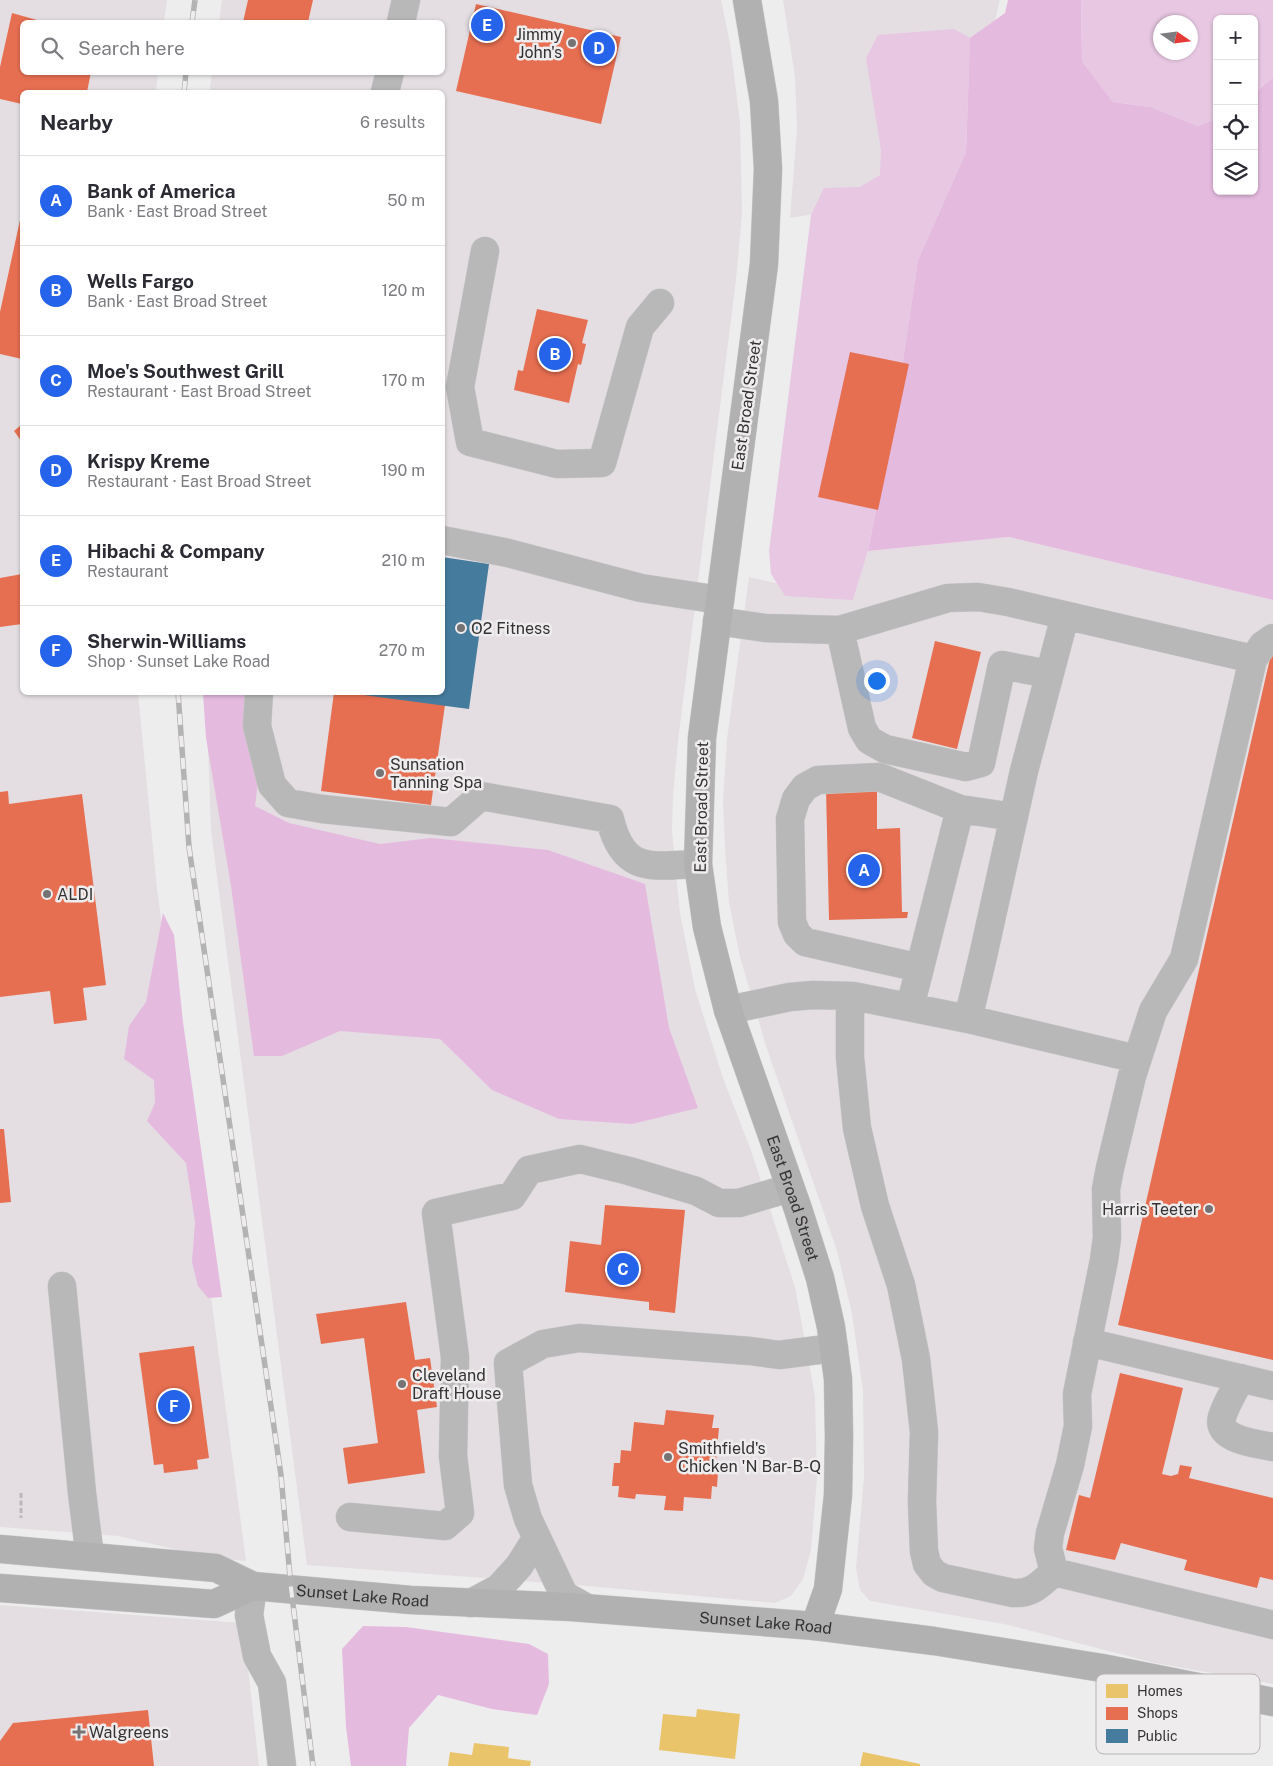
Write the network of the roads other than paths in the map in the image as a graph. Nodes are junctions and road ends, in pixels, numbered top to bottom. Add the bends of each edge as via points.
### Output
1 (406, 0) edge
2 (747, 0) edge
3 (401, 20) edge
4 (389, 75) edge
5 (386, 90) edge
6 (485, 251) dead end
7 (660, 303) dead end
8 (445, 541) edge
9 (718, 610) junction
10 (1065, 616) junction
11 (840, 630) junction
12 (1273, 638) edge
13 (1254, 659) junction
14 (1049, 674) junction
15 (259, 695) edge
16 (981, 763) junction
17 (1024, 771) junction
18 (960, 809) junction
19 (1014, 817) junction
20 (698, 864) junction
21 (920, 968) junction
22 (853, 996) junction
23 (910, 1007) junction
24 (728, 1010) junction
25 (968, 1019) junction
26 (1137, 1059) junction
27 (790, 1188) junction
28 (62, 1286) dead end
29 (1086, 1342) junction
30 (834, 1348) junction
31 (1240, 1378) junction
32 (1273, 1386) edge
33 (1273, 1447) edge
34 (350, 1517) dead end
35 (536, 1538) junction
36 (0, 1549) edge
37 (90, 1557) junction
38 (1054, 1572) junction
39 (253, 1586) junction
40 (0, 1588) edge
41 (471, 1604) junction
42 (587, 1608) junction
43 (1273, 1625) edge
44 (815, 1626) junction
45 (1132, 1674) edge
46 (1260, 1699) edge
47 (1273, 1702) edge
48 (282, 1766) edge

1 - 3 lane
2 - 9 main road, East Broad Street via 764,100 768,169 764,264
4 - 5 lane
6 - 7 lane via 460,387 470,442 556,464 602,463 640,327
8 - 9 lane via 508,553
9 - 11 lane via 765,628
9 - 20 main road, East Broad Street via 702,738
10 - 11 lane via 978,597 948,598
10 - 13 lane
10 - 14 lane
11 - 16 lane via 862,728 869,740 885,749 966,767
12 - 13 lane via 1263,645
13 - 26 lane via 1184,959 1153,1011
14 - 16 lane via 1002,666
14 - 17 lane
15 - 20 lane via 257,726 272,785 288,803 451,822 481,796 610,819 614,836 627,855 650,866
16 - 17 lane
17 - 19 lane
18 - 19 lane
18 - 21 lane
18 - 21 lane via 879,777 818,780 805,787 796,799 790,819 792,922 797,934 805,942
19 - 25 lane
20 - 24 main road, East Broad Street via 707,928
21 - 23 lane
22 - 23 lane
22 - 24 lane via 790,997
22 - 38 lane via 850,1057 857,1128 875,1206 901,1285 916,1359 924,1432 922,1502 927,1564 943,1578 1018,1594 1031,1592
23 - 25 lane
24 - 27 main road, East Broad Street
25 - 26 lane
26 - 29 lane via 1106,1189 1107,1238
27 - 30 main road, East Broad Street via 820,1278
27 - 34 lane via 739,1203 719,1203 696,1192 580,1159 529,1170 512,1196 436,1213 455,1357 453,1456 460,1513 445,1526
28 - 37 lane
29 - 31 lane
29 - 38 lane via 1077,1394 1078,1426 1050,1532 1048,1548
30 - 35 lane via 779,1355 579,1338 543,1344 508,1362 518,1486
30 - 44 main road, East Broad Street via 838,1389 838,1495 828,1589
31 - 32 lane
31 - 33 lane via 1221,1419 1222,1427 1228,1435
35 - 41 lane via 519,1566 499,1588
35 - 42 lane via 564,1595
36 - 37 main road, Sunset Lake Road
37 - 39 main road, Sunset Lake Road via 216,1568
38 - 43 lane
39 - 40 main road, Sunset Lake Road via 214,1604
39 - 41 main road, Sunset Lake Road
39 - 48 lane via 249,1615 257,1656 272,1683
41 - 42 main road, Sunset Lake Road
42 - 44 main road, Sunset Lake Road
44 - 45 main road, Sunset Lake Road via 934,1641
46 - 47 main road, Sunset Lake Road

